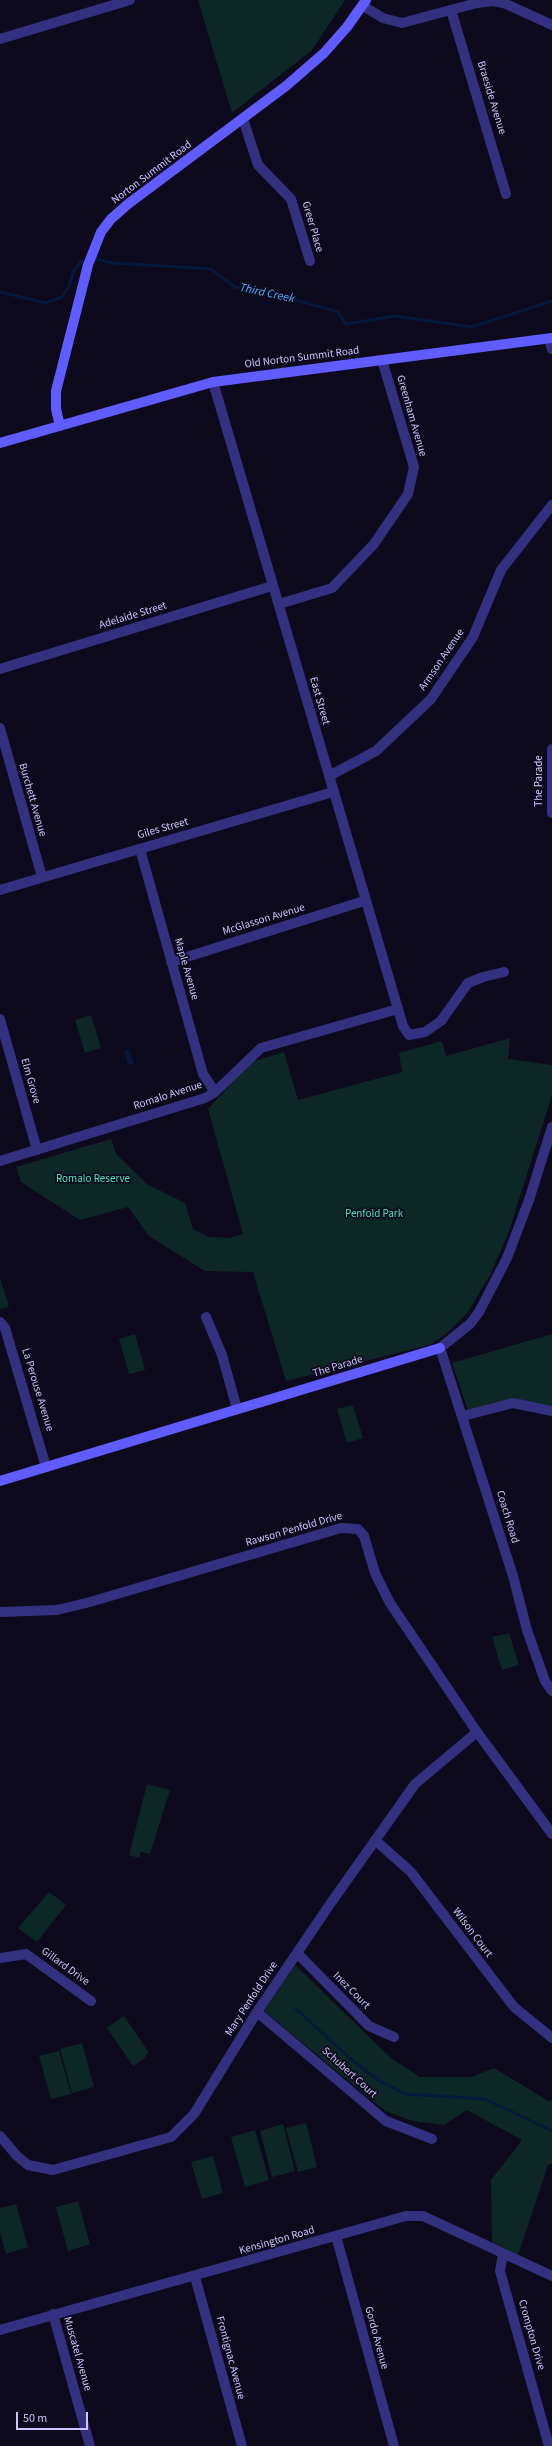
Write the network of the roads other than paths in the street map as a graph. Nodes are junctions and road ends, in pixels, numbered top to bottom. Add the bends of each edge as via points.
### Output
1 (130, 0) edge
2 (506, 2) edge
3 (364, 3) edge
4 (451, 10) junction
5 (552, 25) edge
6 (0, 39) edge
7 (243, 119) junction
8 (506, 194) dead end
9 (310, 261) dead end
10 (550, 338) edge
11 (552, 349) edge
12 (382, 360) junction
13 (213, 382) junction
14 (60, 426) junction
15 (0, 443) edge
16 (552, 505) edge
17 (272, 586) junction
18 (279, 604) junction
19 (0, 669) edge
20 (0, 728) edge
21 (552, 749) edge
22 (329, 776) junction
23 (332, 792) junction
24 (552, 814) edge
25 (140, 849) junction
26 (42, 877) junction
27 (0, 890) edge
28 (364, 902) junction
29 (171, 962) junction
30 (504, 972) dead end
31 (398, 1009) junction
32 (0, 1019) edge
33 (215, 1092) junction
34 (552, 1127) edge
35 (37, 1150) junction
36 (0, 1161) edge
37 (206, 1317) dead end
38 (0, 1322) edge
39 (440, 1348) junction
40 (237, 1409) junction
41 (552, 1411) edge
42 (463, 1416) junction
43 (46, 1467) junction
44 (0, 1480) edge
45 (0, 1612) edge
46 (552, 1691) edge
47 (477, 1732) junction
48 (552, 1834) edge
49 (375, 1840) junction
50 (297, 1953) junction
51 (0, 1958) edge
52 (91, 2001) dead end
53 (257, 2012) junction
54 (394, 2037) dead end
55 (552, 2038) edge
56 (0, 2136) edge
57 (432, 2139) dead end
58 (336, 2236) junction
59 (503, 2254) junction
60 (552, 2276) edge
61 (195, 2277) junction
62 (53, 2314) junction
63 (0, 2330) edge
64 (90, 2446) edge
65 (242, 2446) edge
66 (394, 2446) edge
67 (549, 2446) edge

1 - 6 street
2 - 4 street via 488,2
2 - 5 street
3 - 4 street via 383,18 402,23
3 - 7 main road, Norton Summit Road via 324,53
4 - 8 street, Braeside Avenue
7 - 9 street, Greer Place via 258,165 291,199
7 - 14 main road, Norton Summit Road via 128,204 111,219 94,246 55,400
10 - 11 street
10 - 12 main road, Old Norton Summit Road
12 - 13 main road, Old Norton Summit Road
12 - 18 street, Greenham Avenue via 414,467 408,494 374,544 332,588
13 - 14 main road, Old Norton Summit Road
13 - 17 street, East Street
14 - 15 main road, Old Norton Summit Road
16 - 22 street, Armson Avenue via 502,570 473,637 431,699 376,751
17 - 18 street, East Street
17 - 19 street, Adelaide Street
18 - 22 street, East Street
20 - 26 street, Burchett Avenue
21 - 24 street, The Parade
22 - 23 street, East Street
23 - 25 street, Giles Street
23 - 28 street, East Street
25 - 26 street, Giles Street
25 - 29 street, Maple Avenue
26 - 27 street, Giles Street
28 - 29 street, McGlasson Avenue
28 - 31 street, East Street
29 - 33 street, Maple Avenue via 203,1074
30 - 31 street, East Street via 468,984 441,1021 425,1032 409,1035 403,1026
31 - 33 street, Romalo Avenue via 261,1048
32 - 35 street, Elm Grove
33 - 35 street, Romalo Avenue via 205,1098
34 - 39 street, The Parade via 530,1200 507,1258 479,1312 470,1324
35 - 36 street, Romalo Avenue
37 - 40 street via 222,1355
38 - 43 street, La Perouse Avenue via 5,1328
39 - 40 main road, The Parade
39 - 42 street, Coach Road
40 - 43 main road, The Parade
41 - 42 street via 513,1404
42 - 46 street, Coach Road via 513,1576 527,1630 545,1681
43 - 44 main road, The Parade
45 - 47 street, Rawson Penfold Drive via 57,1610 84,1604 341,1528 353,1527 364,1536 375,1572 390,1603
47 - 48 street, Rawson Penfold Drive
47 - 49 street, Mary Penfold Drive via 415,1784
49 - 50 street, Mary Penfold Drive
49 - 55 street, Wilson Court via 411,1872 514,2008
50 - 53 street, Mary Penfold Drive
50 - 54 street, Inez Court via 369,2026
51 - 52 street, Gillard Drive via 26,1954
53 - 56 street, Mary Penfold Drive via 194,2114 171,2136 53,2170 28,2165
53 - 57 street, Schubert Court via 386,2121
58 - 59 street, Kensington Road via 406,2216 423,2216
58 - 61 street, Kensington Road
58 - 66 street, Gordo Avenue
59 - 60 street, Kensington Road
59 - 67 street, Crompton Drive via 500,2271
61 - 62 street, Kensington Road
61 - 65 street, Frontignac Avenue
62 - 63 street, Kensington Road
62 - 64 street, Muscatel Avenue

